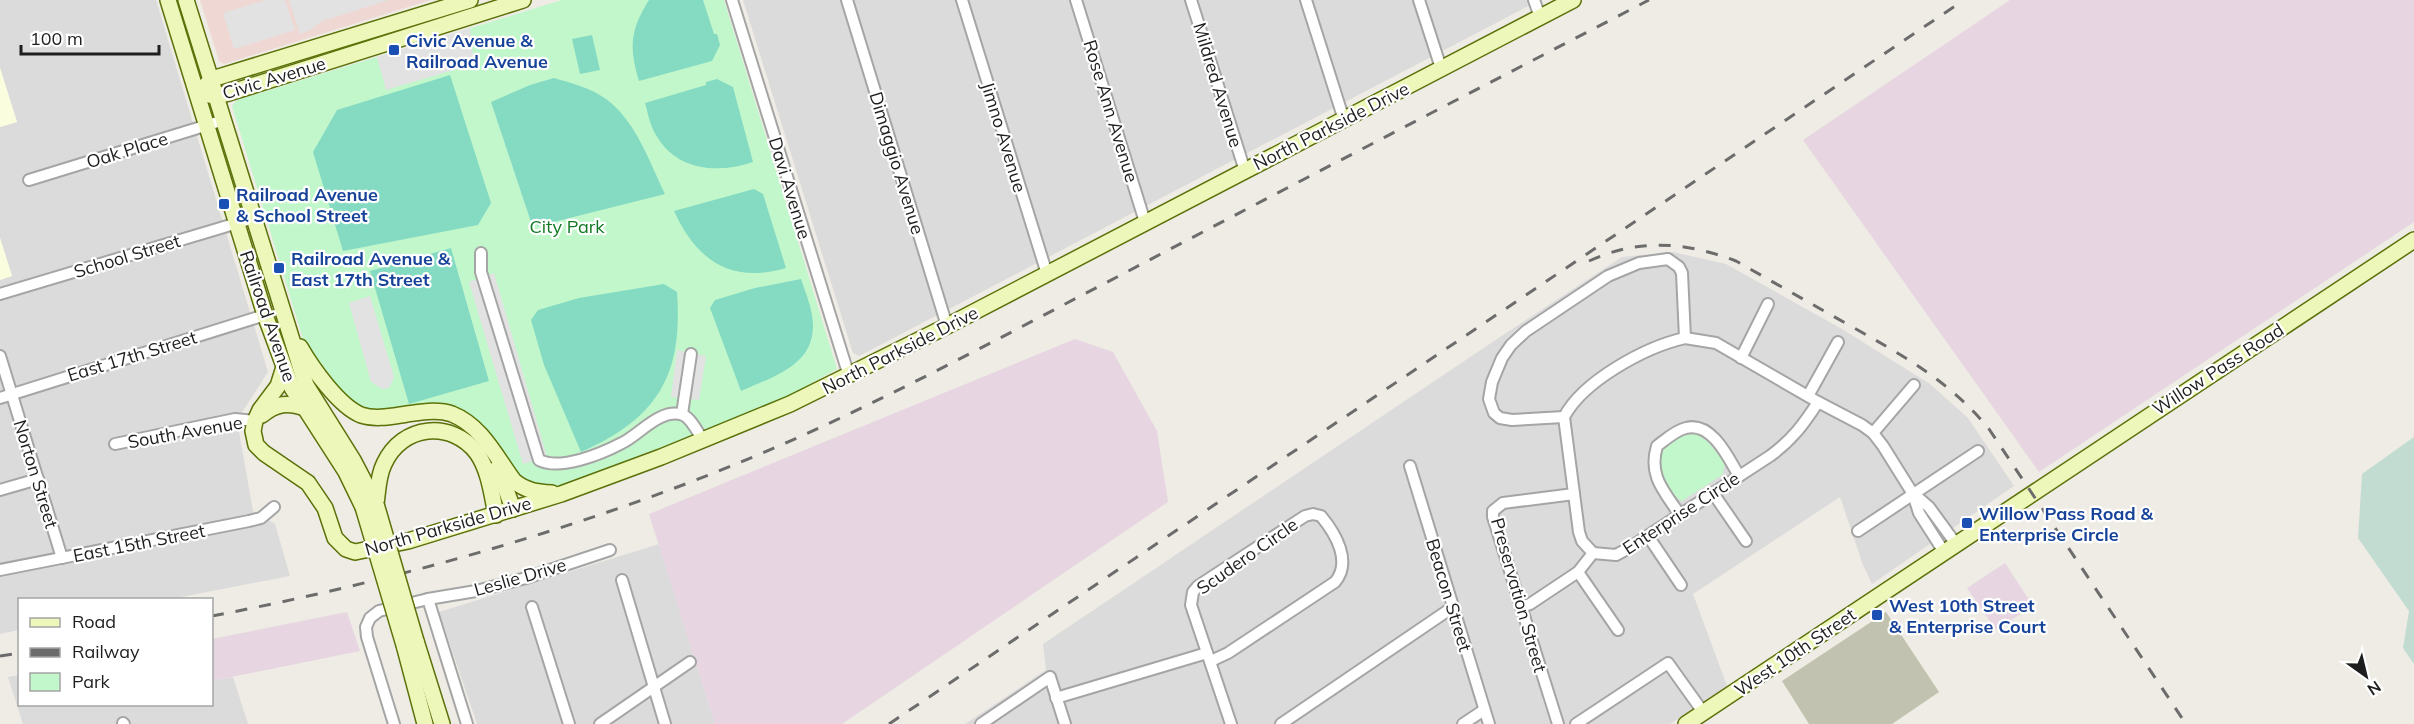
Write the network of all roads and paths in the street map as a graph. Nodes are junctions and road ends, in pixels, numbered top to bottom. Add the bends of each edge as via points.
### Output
1 (168, 0) edge
2 (186, 0) edge
3 (523, 0) edge
4 (732, 0) edge
5 (847, 0) edge
6 (962, 0) edge
7 (1076, 0) edge
8 (1191, 0) edge
9 (1306, 0) edge
10 (1419, 0) edge
11 (1534, 0) edge
12 (1573, 0) edge
13 (464, 5) edge
14 (1540, 17) junction
15 (1441, 68) junction
16 (212, 79) junction
17 (198, 94) junction
18 (217, 96) junction
19 (224, 120) junction
20 (1344, 120) junction
21 (206, 125) junction
22 (1245, 171) junction
23 (29, 180) dead end
24 (254, 218) junction
25 (1145, 222) junction
26 (237, 223) junction
27 (2414, 240) edge
28 (481, 253) dead end
29 (1047, 274) junction
30 (0, 294) edge
31 (1768, 304) dead end
32 (265, 315) junction
33 (285, 317) junction
34 (947, 326) junction
35 (1685, 338) junction
36 (1838, 342) dead end
37 (691, 354) dead end
38 (0, 356) edge
39 (1741, 358) junction
40 (284, 367) junction
41 (849, 376) junction
42 (1914, 385) dead end
43 (11, 394) junction
44 (1808, 396) junction
45 (0, 398) edge
46 (1818, 402) junction
47 (305, 408) junction
48 (682, 414) junction
49 (1564, 417) junction
50 (255, 421) junction
51 (1873, 433) junction
52 (703, 440) junction
53 (115, 444) dead end
54 (1978, 451) dead end
55 (494, 454) junction
56 (1410, 466) dead end
57 (1739, 476) junction
58 (38, 479) junction
59 (0, 490) edge
60 (1713, 493) junction
61 (561, 494) junction
62 (1574, 494) junction
63 (1913, 494) junction
64 (2023, 499) joint
65 (369, 506) junction
66 (274, 507) dead end
67 (513, 509) junction
68 (496, 514) junction
69 (1680, 515) junction
70 (1858, 531) dead end
71 (1648, 536) junction
72 (1746, 541) dead end
73 (1950, 548) junction
74 (610, 550) dead end
75 (1593, 553) junction
76 (62, 558) junction
77 (0, 570) edge
78 (1578, 572) junction
79 (622, 580) dead end
80 (1681, 585) dead end
81 (428, 599) junction
82 (532, 607) dead end
83 (1453, 607) junction
84 (1521, 607) junction
85 (1618, 630) dead end
86 (410, 643) junction
87 (1209, 657) junction
88 (690, 662) dead end
89 (653, 686) junction
90 (1056, 698) junction
91 (1485, 710) junction
92 (1703, 712) junction
93 (394, 724) edge
94 (424, 724) edge
95 (442, 724) edge
96 (466, 724) edge
97 (569, 724) edge
98 (600, 724) edge
99 (665, 724) edge
100 (981, 724) edge
101 (1065, 724) edge
102 (1231, 724) edge
103 (1281, 724) edge
104 (1462, 724) edge
105 (1489, 724) edge
106 (1558, 724) edge
107 (1576, 724) edge
108 (1686, 724) edge

1 - 17 main road, Railroad Avenue
2 - 16 main road, Railroad Avenue
3 - 13 main road, Civic Avenue
4 - 41 street, Davi Avenue
5 - 34 street, Dimaggio Avenue
6 - 29 street, Jimno Avenue
7 - 25 street, Rose Ann Avenue
8 - 22 street, Mildred Avenue
9 - 20 street
10 - 15 street
11 - 14 street
12 - 14 main road, North Parkside Drive
13 - 16 main road, Civic Avenue
13 - 18 main road, Civic Avenue
14 - 15 main road, North Parkside Drive
15 - 20 main road, North Parkside Drive
16 - 17 main road, Civic Avenue
16 - 18 main road, Railroad Avenue
17 - 18 main road, Civic Avenue
17 - 21 main road, Railroad Avenue
18 - 19 main road, Railroad Avenue
19 - 21 street, Oak Place
19 - 24 main road, Railroad Avenue
20 - 22 main road, North Parkside Drive
21 - 23 street, Oak Place
21 - 26 main road, Railroad Avenue
22 - 25 main road, North Parkside Drive
24 - 26 street, School Street
24 - 33 main road, Railroad Avenue
25 - 29 main road, North Parkside Drive
26 - 30 street, School Street
26 - 32 main road, Railroad Avenue
27 - 64 main road, Willow Pass Road
28 - 48 street via 481,272 539,460 548,465 586,457 624,443 667,416
29 - 34 main road, North Parkside Drive
31 - 39 street
32 - 40 main road, Railroad Avenue
32 - 43 street, East 17th Street
33 - 55 main road via 312,366 350,408 375,417 437,411 451,414 478,431
33 - 65 main road, Railroad Avenue via 306,385 353,460
34 - 41 main road, North Parkside Drive
35 - 39 street via 1716,343
35 - 49 street via 1648,349 1583,391
35 - 49 street via 1679,267 1668,260 1639,263 1608,276 1526,331 1502,358 1492,382 1488,399 1500,418
36 - 44 street
37 - 48 street
38 - 43 street, Norton Street
39 - 44 street
40 - 47 main road, Railroad Avenue
40 - 50 main road via 278,386
41 - 52 main road, North Parkside Drive
42 - 51 street
43 - 45 street, East 17th Street
43 - 58 street, Norton Street
44 - 46 street
46 - 51 street
46 - 57 street, Enterprise Circle via 1790,441
47 - 50 main road via 279,405
47 - 65 main road, Railroad Avenue
48 - 52 street
49 - 62 street
50 - 53 street, South Avenue via 235,419
50 - 68 main road, North Parkside Drive via 256,445 308,483 325,508 335,538 350,551 408,541
51 - 63 street
52 - 61 main road, North Parkside Drive
54 - 63 street
55 - 61 main road via 521,487
55 - 67 main road
56 - 83 street, Beacon Street
57 - 60 street, Enterprise Circle
57 - 69 street via 1718,443 1697,428 1686,428 1657,446 1654,471
58 - 59 street
58 - 76 street, Norton Street
60 - 69 street, Enterprise Circle
60 - 72 street
61 - 67 main road, North Parkside Drive
62 - 75 street via 1579,532
62 - 84 street, Preservation Street via 1503,503 1493,511
63 - 70 street
63 - 73 street via 1929,507
64 - 73 main road, West 10th Street
65 - 68 main road via 393,450 408,437 440,430 458,436 479,455
65 - 86 main road, Railroad Avenue, bridge
66 - 76 street, East 15th Street via 261,518 249,521
67 - 68 main road, North Parkside Drive
69 - 71 street, Enterprise Circle
71 - 75 street, Enterprise Circle via 1616,555
71 - 80 street
73 - 92 main road, West 10th Street
74 - 81 street, Leslie Drive via 486,589
75 - 78 street
76 - 77 street, East 15th Street
78 - 84 street
78 - 85 street
79 - 89 street
81 - 93 street, Leslie Drive via 379,611 366,627
81 - 96 street
82 - 97 street
83 - 91 street, Beacon Street
83 - 103 street
84 - 106 street, Preservation Street
86 - 94 main road, Railroad Avenue
86 - 95 main road, Railroad Avenue
87 - 87 street, Scudero Circle via 1228,653 1341,575 1343,556 1321,516 1305,516 1193,592 1191,605
87 - 90 street
87 - 102 street
88 - 89 street
89 - 98 street
89 - 99 street
90 - 100 street via 1050,677
90 - 101 street
91 - 104 street
91 - 105 street, Beacon Street
92 - 107 street via 1668,663
92 - 108 main road, West 10th Street

